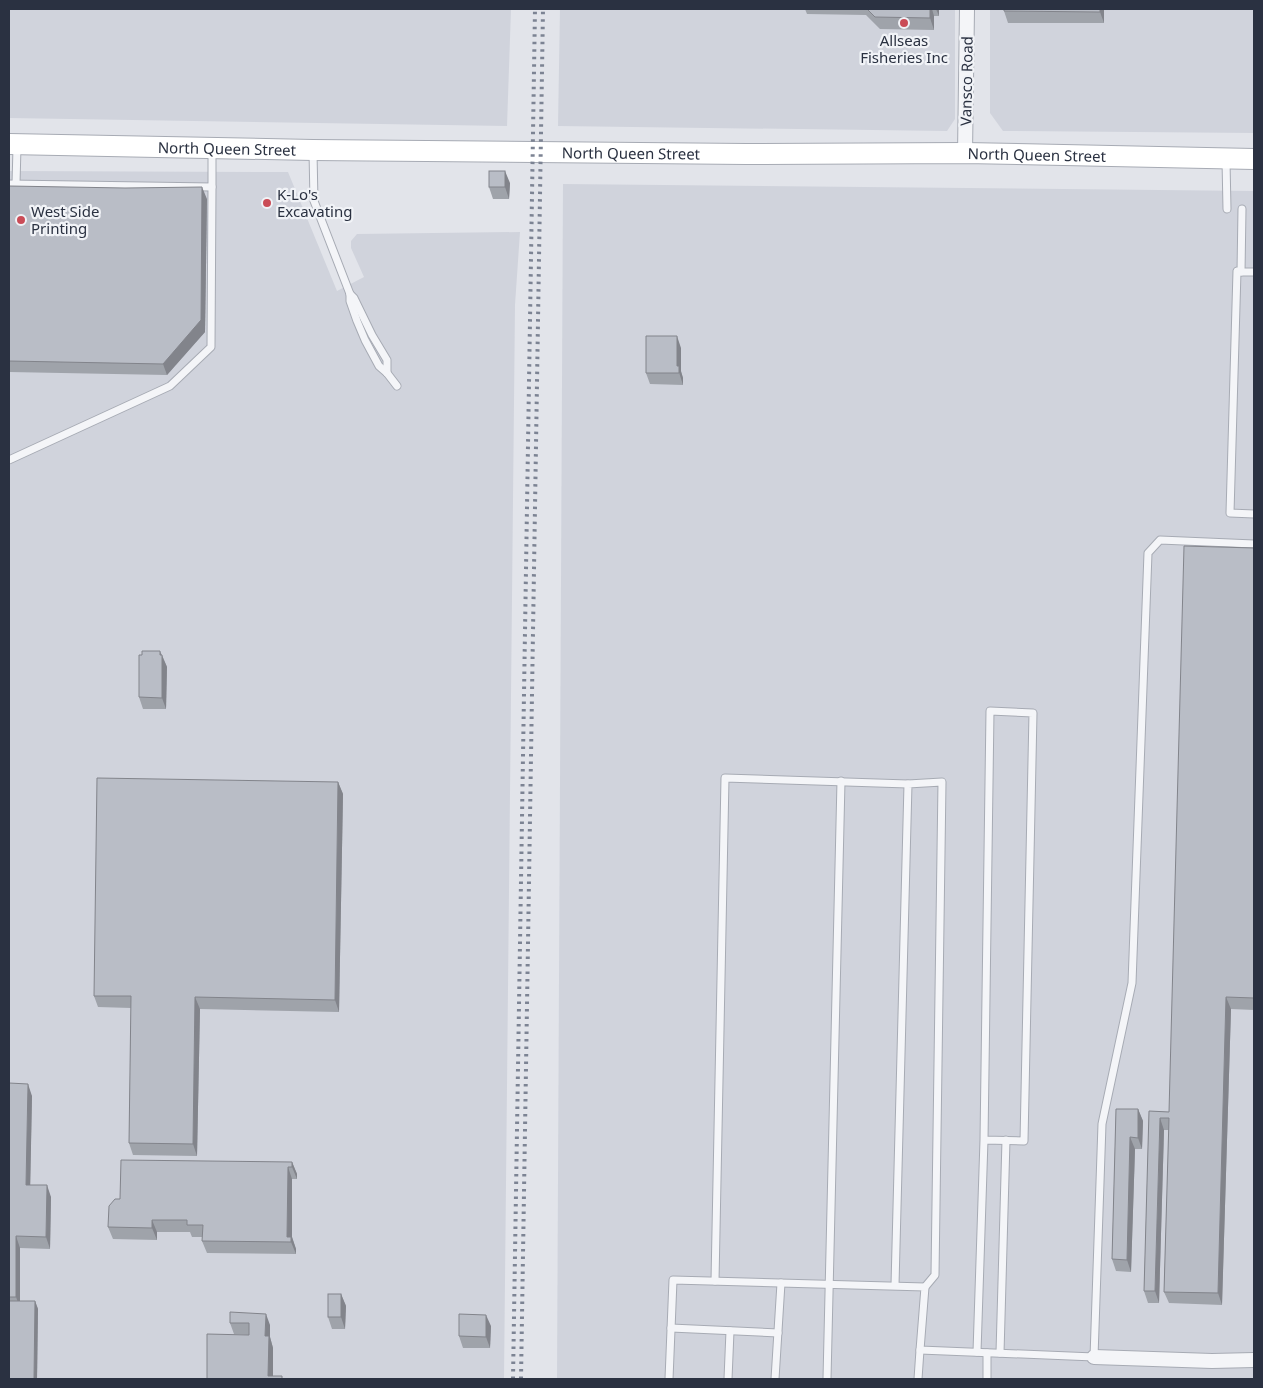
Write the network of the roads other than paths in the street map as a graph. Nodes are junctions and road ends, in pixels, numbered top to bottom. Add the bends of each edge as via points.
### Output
1 (967, 9) edge
2 (13, 144) edge
3 (212, 148) junction
4 (312, 150) junction
5 (965, 153) junction
6 (1226, 158) junction
7 (1254, 159) edge
8 (12, 184) edge
9 (212, 187) junction
10 (1227, 209) dead end
11 (1242, 209) dead end
12 (1241, 272) junction
13 (1254, 272) edge
14 (397, 386) dead end
15 (9, 460) edge
16 (1254, 514) edge
17 (1254, 544) edge
18 (841, 781) junction
19 (908, 784) junction
20 (984, 1140) junction
21 (1006, 1140) junction
22 (715, 1281) junction
23 (781, 1283) junction
24 (830, 1284) junction
25 (895, 1285) junction
26 (925, 1287) junction
27 (671, 1328) junction
28 (730, 1331) junction
29 (778, 1333) junction
30 (920, 1350) junction
31 (977, 1352) junction
32 (987, 1353) junction
33 (1000, 1353) junction
34 (1094, 1357) junction
35 (1254, 1360) edge
36 (669, 1379) edge
37 (728, 1379) edge
38 (775, 1379) edge
39 (827, 1379) edge
40 (918, 1379) edge
41 (987, 1379) edge

1 - 5 street, Vansco Road
2 - 3 main road, North Queen Street
2 - 8 lane
3 - 4 main road, North Queen Street
3 - 9 lane
4 - 5 main road, North Queen Street
4 - 14 lane via 314,201 350,294 387,360 387,372
5 - 6 main road, North Queen Street
6 - 7 main road, North Queen Street
6 - 10 lane
8 - 9 lane
9 - 15 lane via 212,347 170,386
11 - 12 lane
12 - 13 lane
12 - 16 lane via 1237,271 1230,513
17 - 34 lane via 1160,540 1148,553 1132,983 1102,1124
18 - 19 lane
18 - 22 lane via 725,778
18 - 24 lane
19 - 25 lane
19 - 26 lane via 942,782 935,1276
20 - 21 lane
20 - 21 lane via 990,711 1033,713 1024,1141
20 - 31 lane
21 - 33 lane
22 - 23 lane
22 - 27 lane via 673,1280
23 - 24 lane
23 - 29 lane
24 - 25 lane
24 - 39 lane
25 - 26 lane
26 - 30 lane
27 - 28 lane
27 - 36 lane
28 - 29 lane
28 - 37 lane
29 - 38 lane
30 - 31 lane
30 - 40 lane
31 - 32 lane
32 - 33 lane
32 - 41 lane
33 - 34 lane
34 - 35 street

